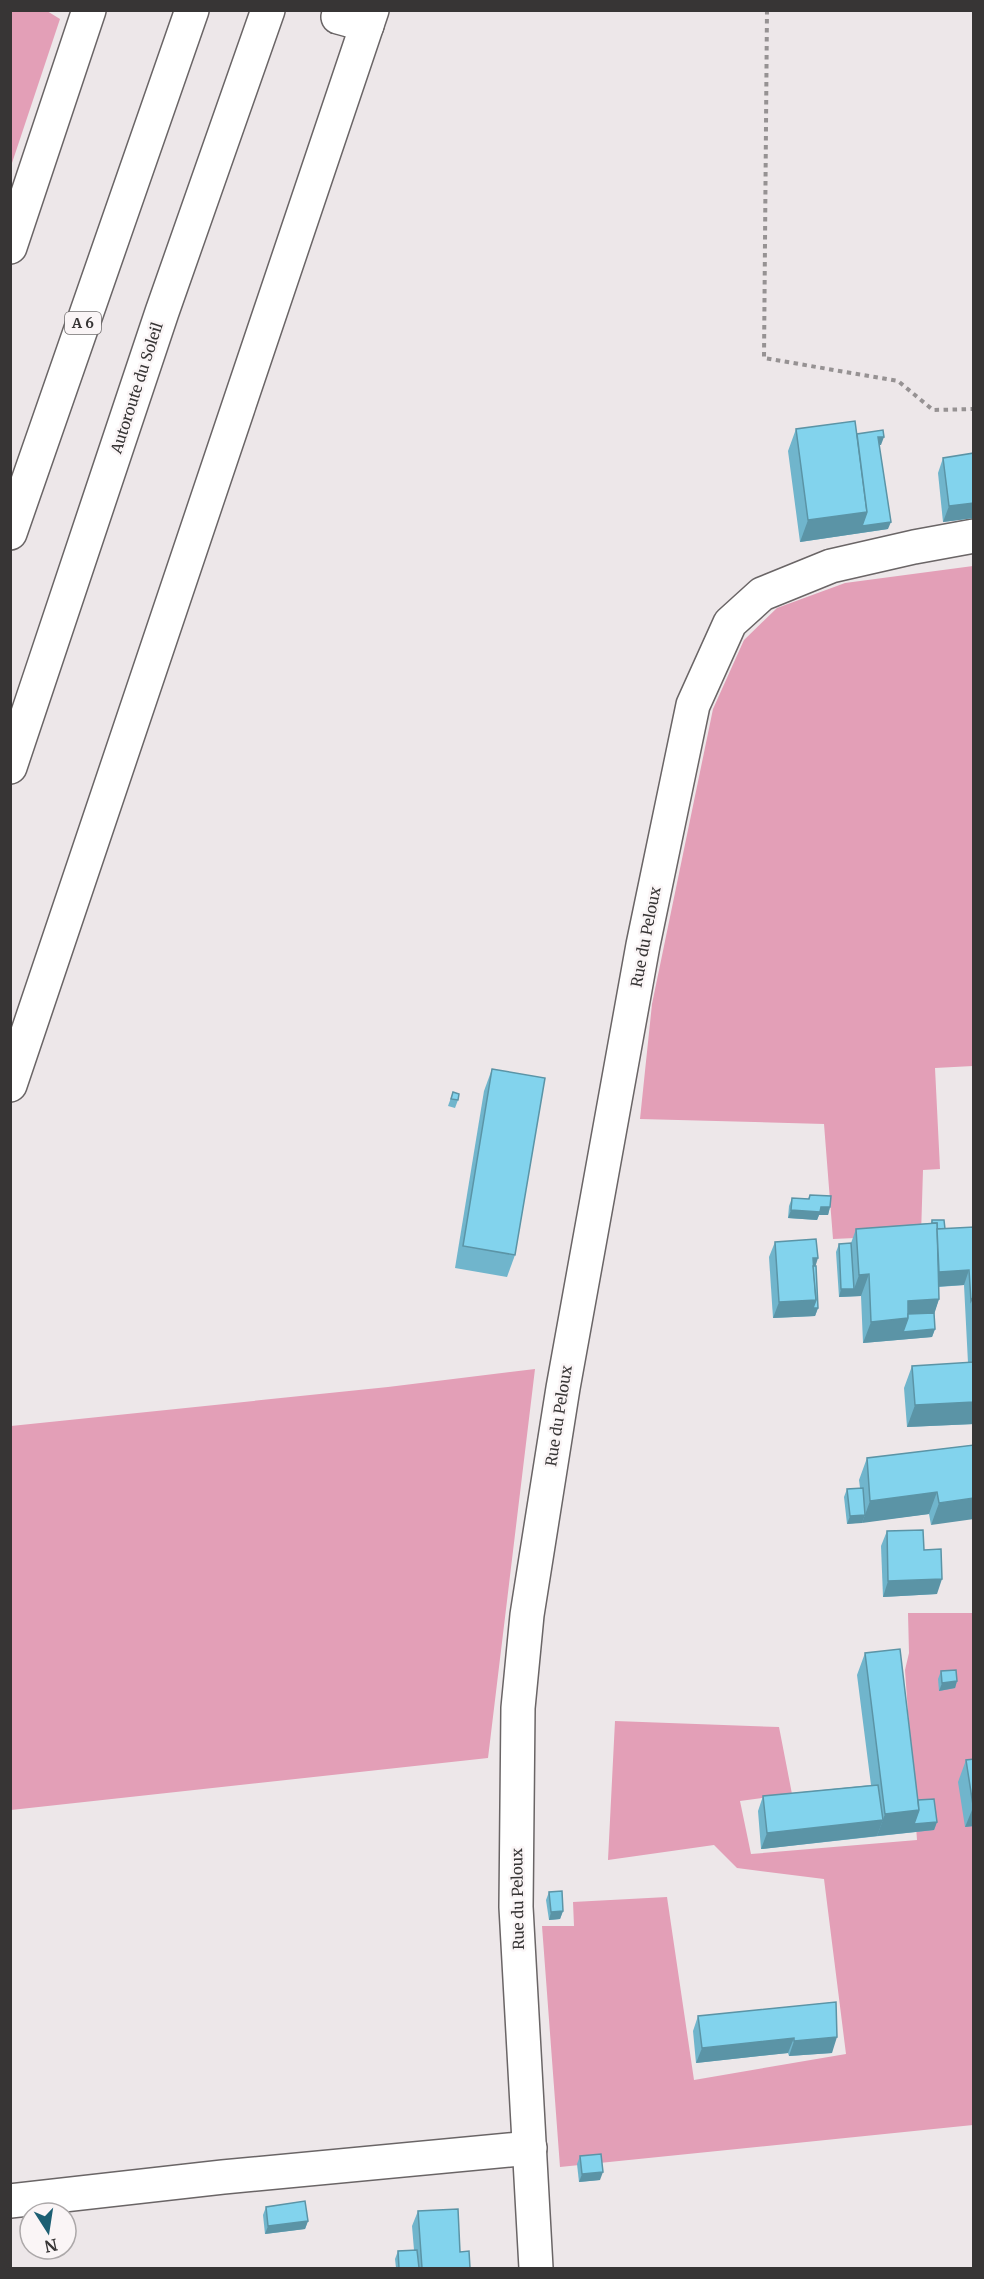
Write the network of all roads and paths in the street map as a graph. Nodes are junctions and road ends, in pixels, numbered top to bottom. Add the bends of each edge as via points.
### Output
1 (89, 10) edge
2 (192, 10) edge
3 (268, 10) edge
4 (767, 10) edge
5 (359, 18) edge
6 (10, 247) edge
7 (974, 409) edge
8 (10, 533) edge
9 (974, 536) edge
10 (22, 734) junction
11 (10, 767) edge
12 (10, 772) edge
13 (10, 1085) edge
14 (530, 2148) junction
15 (10, 2201) edge
16 (536, 2268) edge

1 - 6 main road
2 - 8 main road, A 6
3 - 10 main road, Autoroute du Soleil via 162,312
4 - 7 path via 764,358 898,381 933,410
5 - 13 main road
9 - 14 main road, Rue du Peloux via 831,566 762,594 730,623 693,705 631,1015 563,1388 527,1615 518,1708 516,1907
10 - 11 main road, Autoroute du Soleil
10 - 12 main road
14 - 15 main road
14 - 16 main road, Rue du Peloux

